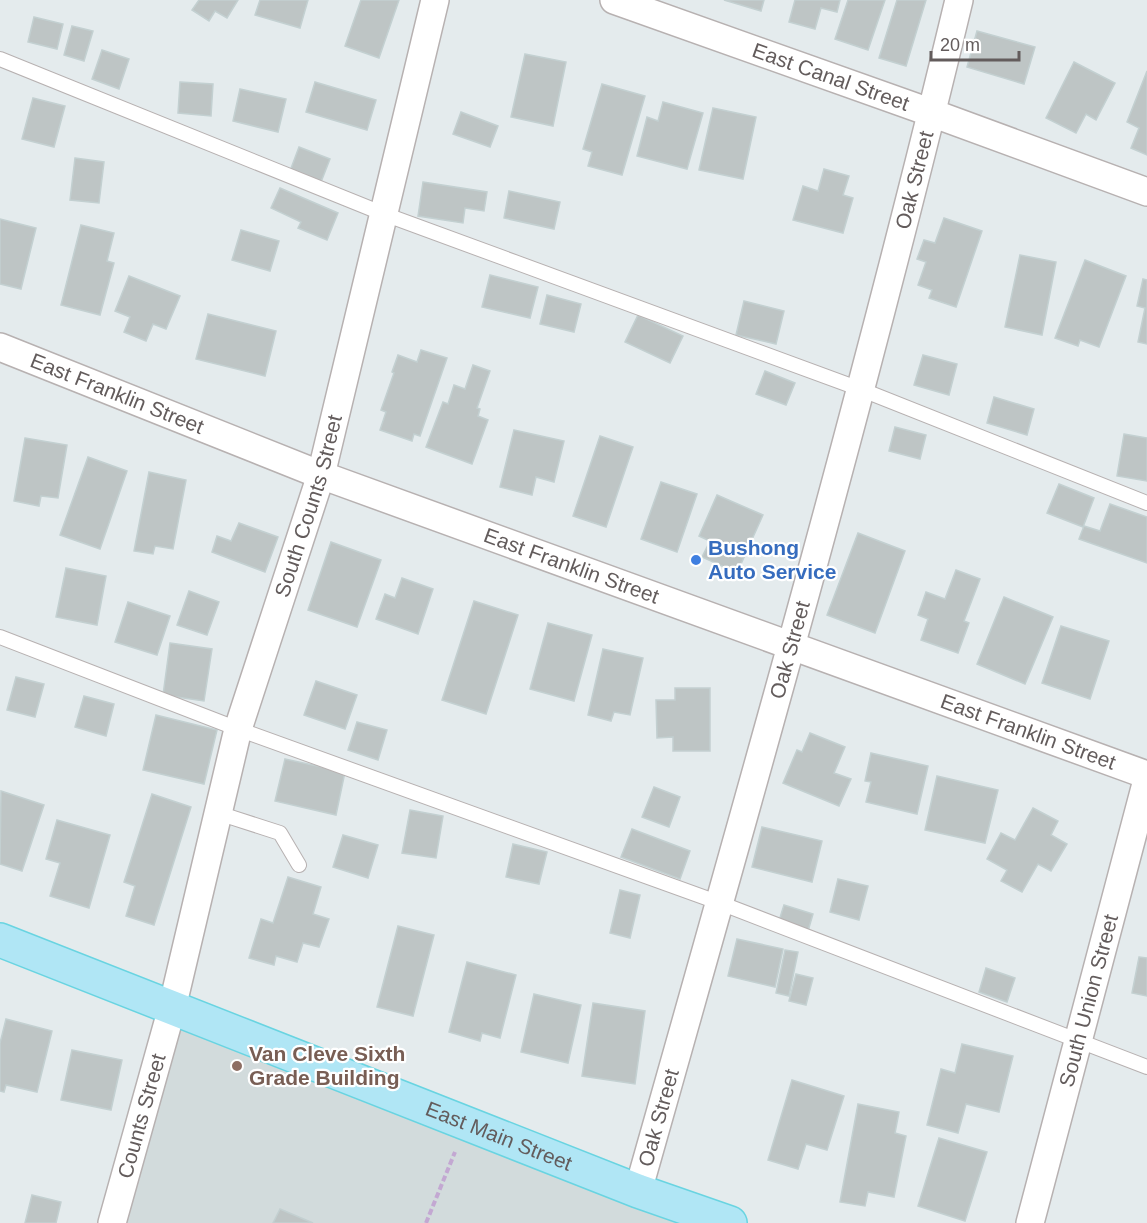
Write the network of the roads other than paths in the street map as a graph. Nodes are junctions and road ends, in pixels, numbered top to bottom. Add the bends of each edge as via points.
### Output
1 (435, 0) edge
2 (614, 0) edge
3 (959, 0) edge
4 (0, 59) edge
5 (932, 113) junction
6 (1147, 192) edge
7 (384, 214) junction
8 (0, 347) edge
9 (860, 389) junction
10 (321, 475) junction
11 (1147, 504) edge
12 (0, 637) edge
13 (792, 647) junction
14 (238, 729) junction
15 (1147, 775) edge
16 (1147, 780) edge
17 (218, 813) junction
18 (300, 865) dead end
19 (720, 903) junction
20 (0, 940) edge
21 (172, 1008) junction
22 (1078, 1041) junction
23 (1147, 1067) edge
24 (638, 1191) junction
25 (112, 1223) edge
26 (730, 1223) edge
27 (1030, 1223) edge

1 - 7 street, South Counts Street
2 - 5 street, East Canal Street
3 - 5 street, Oak Street
4 - 7 lane
5 - 6 street, East Canal Street
5 - 9 street, Oak Street
7 - 9 lane
7 - 10 street, South Counts Street
8 - 10 street, East Franklin Street
9 - 11 lane
9 - 13 street, Oak Street
10 - 13 street, East Franklin Street
10 - 14 street, South Counts Street
12 - 14 lane
13 - 15 street, East Franklin Street
13 - 19 street, Oak Street
14 - 17 street, South Counts Street
14 - 19 lane
16 - 22 street, South Union Street
17 - 18 lane via 280,833
17 - 21 street, South Counts Street
19 - 22 lane
19 - 24 street, Oak Street
20 - 21 main road, East Main Street
21 - 24 main road, East Main Street
21 - 25 street, Counts Street
22 - 23 lane
22 - 27 street, South Union Street
24 - 26 main road, East Main Street

